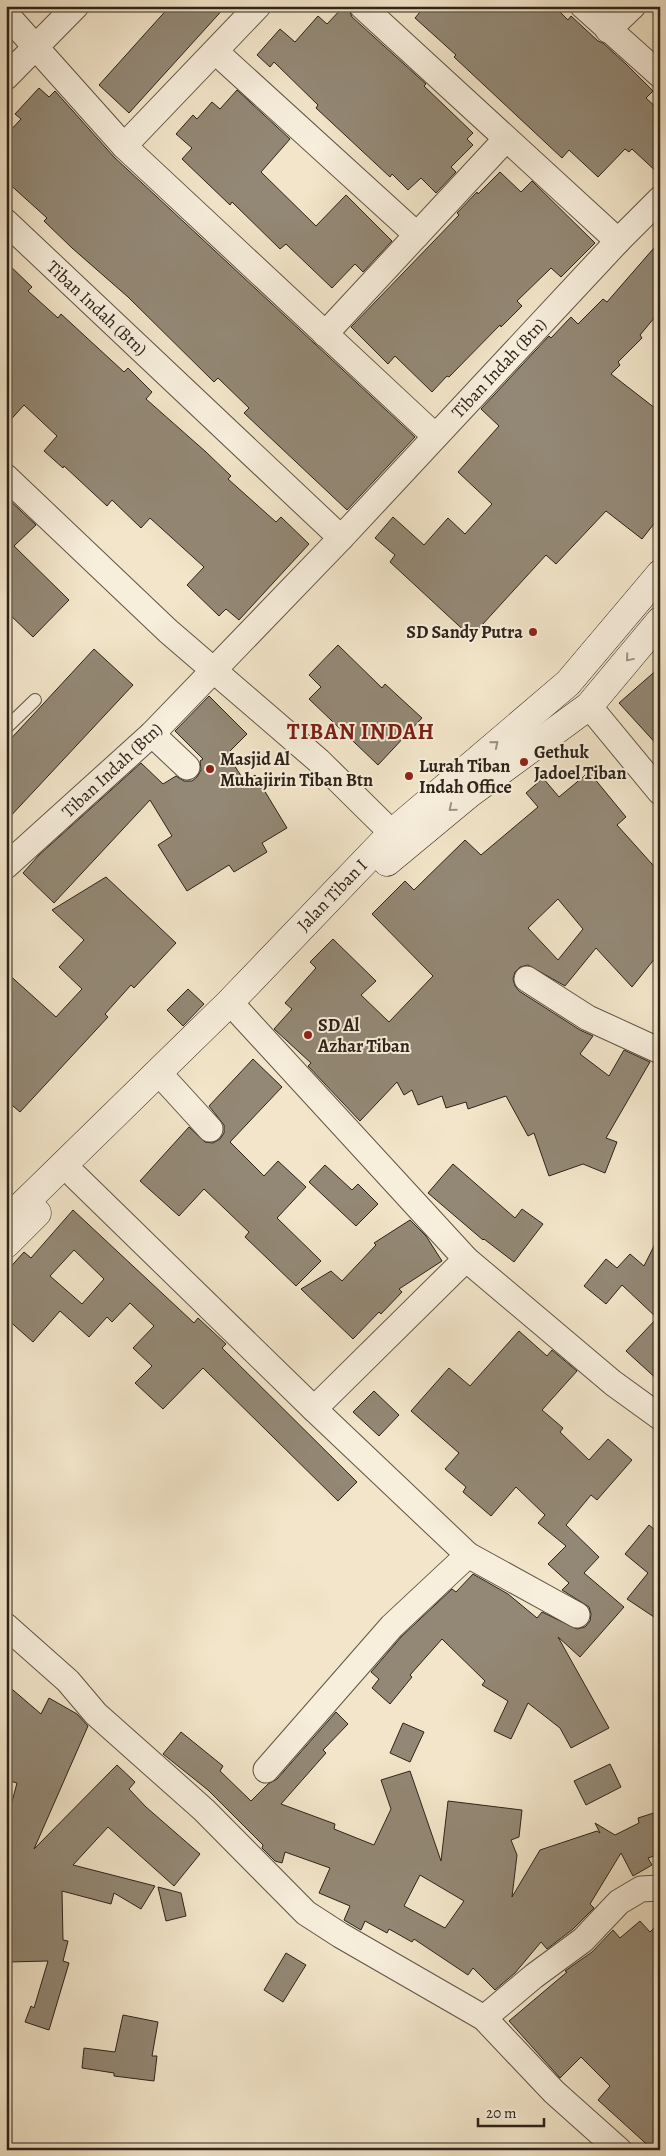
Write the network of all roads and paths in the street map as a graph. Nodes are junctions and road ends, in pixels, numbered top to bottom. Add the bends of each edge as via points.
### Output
1 (76, 6) edge
2 (258, 6) edge
3 (362, 6) edge
4 (583, 6) edge
5 (633, 6) edge
6 (6, 14) edge
7 (608, 30) junction
8 (35, 48) junction
9 (216, 52) junction
10 (660, 75) edge
11 (6, 77) edge
12 (506, 139) junction
13 (124, 146) junction
14 (660, 199) edge
15 (6, 222) edge
16 (417, 235) junction
17 (618, 241) junction
18 (325, 334) junction
19 (435, 436) junction
20 (6, 477) edge
21 (340, 538) junction
22 (660, 574) edge
23 (660, 621) edge
24 (213, 671) junction
25 (568, 683) junction
26 (36, 700) dead end
27 (589, 706) junction
28 (6, 728) edge
29 (152, 734) junction
30 (187, 767) dead end
31 (660, 792) edge
32 (392, 833) junction
33 (8, 861) edge
34 (527, 978) dead end
35 (239, 1012) junction
36 (660, 1051) edge
37 (168, 1084) junction
38 (210, 1129) dead end
39 (75, 1176) junction
40 (6, 1221) edge
41 (6, 1244) edge
42 (466, 1259) junction
43 (314, 1409) junction
44 (660, 1417) edge
45 (468, 1555) junction
46 (577, 1615) dead end
47 (6, 1626) edge
48 (266, 1770) dead end
49 (660, 1888) edge
50 (484, 2018) junction
51 (619, 2150) edge

1 - 8 street
2 - 9 street
3 - 12 street
4 - 7 street
5 - 7 street
6 - 8 street
7 - 10 street
8 - 11 street
8 - 13 street
9 - 13 street
9 - 16 street
12 - 16 street
12 - 17 street
13 - 18 street
14 - 17 street, Tiban Indah (Btn)
15 - 21 street, Tiban Indah (Btn)
16 - 18 street
17 - 19 street, Tiban Indah (Btn)
18 - 19 street
19 - 21 street, Tiban Indah (Btn)
20 - 24 street
21 - 24 street, Tiban Indah (Btn)
22 - 25 street, Jalan Tiban I
23 -> 27 street, Jalan Tiban I
24 - 29 street, Tiban Indah (Btn)
24 - 32 street via 319,761
25 - 27 street
32 -> 25 street, Jalan Tiban I
26 - 28 lane
27 - 31 street
27 -> 35 street, Jalan Tiban I via 402,848 316,930
29 - 30 street
29 - 33 street, Tiban Indah (Btn)
32 - 40 street, Jalan Tiban I via 230,1002
34 - 36 street via 588,1018
35 - 37 street, Jalan Tiban I
35 - 42 street
37 - 38 street
37 - 39 street, Jalan Tiban I
39 - 41 street, Jalan Tiban I
39 - 43 street
42 - 43 street
42 - 44 street via 614,1383
43 - 45 street
45 - 46 street
45 - 48 street via 392,1626
47 - 50 street via 68,1681 96,1714 204,1810 306,1913
49 - 50 street via 641,1889 619,1902 583,1940
50 - 51 street via 554,2092

